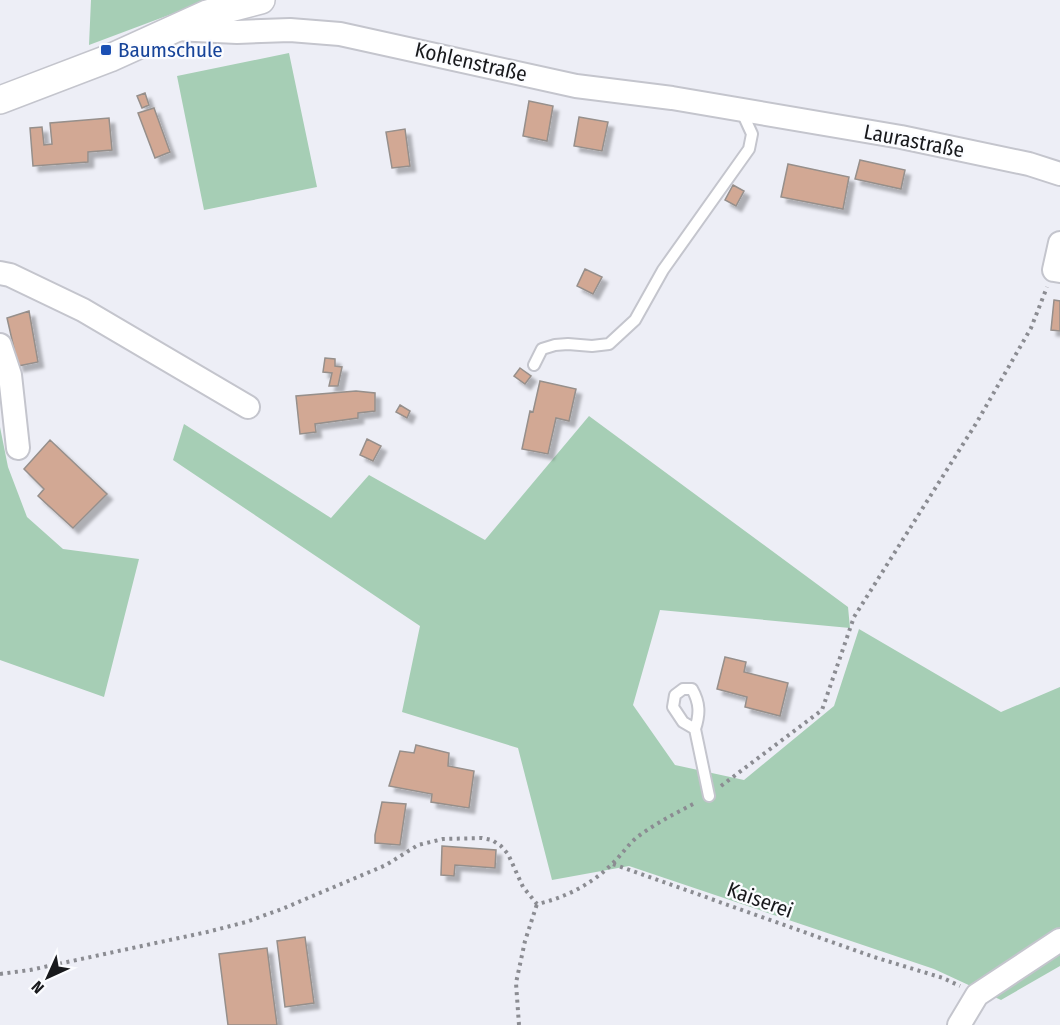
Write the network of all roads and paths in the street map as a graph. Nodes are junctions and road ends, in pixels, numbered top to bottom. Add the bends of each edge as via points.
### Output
1 (261, 0) edge
2 (174, 29) junction
3 (0, 100) edge
4 (741, 110) junction
5 (766, 114) joint
6 (1060, 174) edge
7 (1060, 243) edge
8 (1057, 270) edge
9 (0, 273) edge
10 (0, 345) edge
11 (534, 364) dead end
12 (248, 407) dead end
13 (18, 448) dead end
14 (822, 710) dead end
15 (694, 729) dead end
16 (709, 796) dead end
17 (537, 904) junction
18 (1060, 940) edge
19 (0, 974) edge
20 (977, 995) junction
21 (519, 1025) edge
22 (959, 1025) edge

1 - 2 street, Kohlenstraße via 207,14
2 - 3 street, Kohlenstraße
2 - 4 street, Kohlenstraße via 340,34 576,86
4 - 5 street, Kohlenstraße
4 - 11 lane via 752,135 749,149 669,261 635,320 609,344 555,345 542,349
5 - 6 street, Laurastraße via 901,137
7 - 8 street
8 - 14 path via 1026,337 977,422 854,617
9 - 12 street via 83,310
10 - 13 street via 10,375
15 - 16 lane
17 - 19 path via 501,846 482,838 443,839 418,845 386,865 231,926
17 - 20 path, Kaiserei via 564,897 613,864 943,978
17 - 21 path via 516,983
18 - 20 street
20 - 22 street

